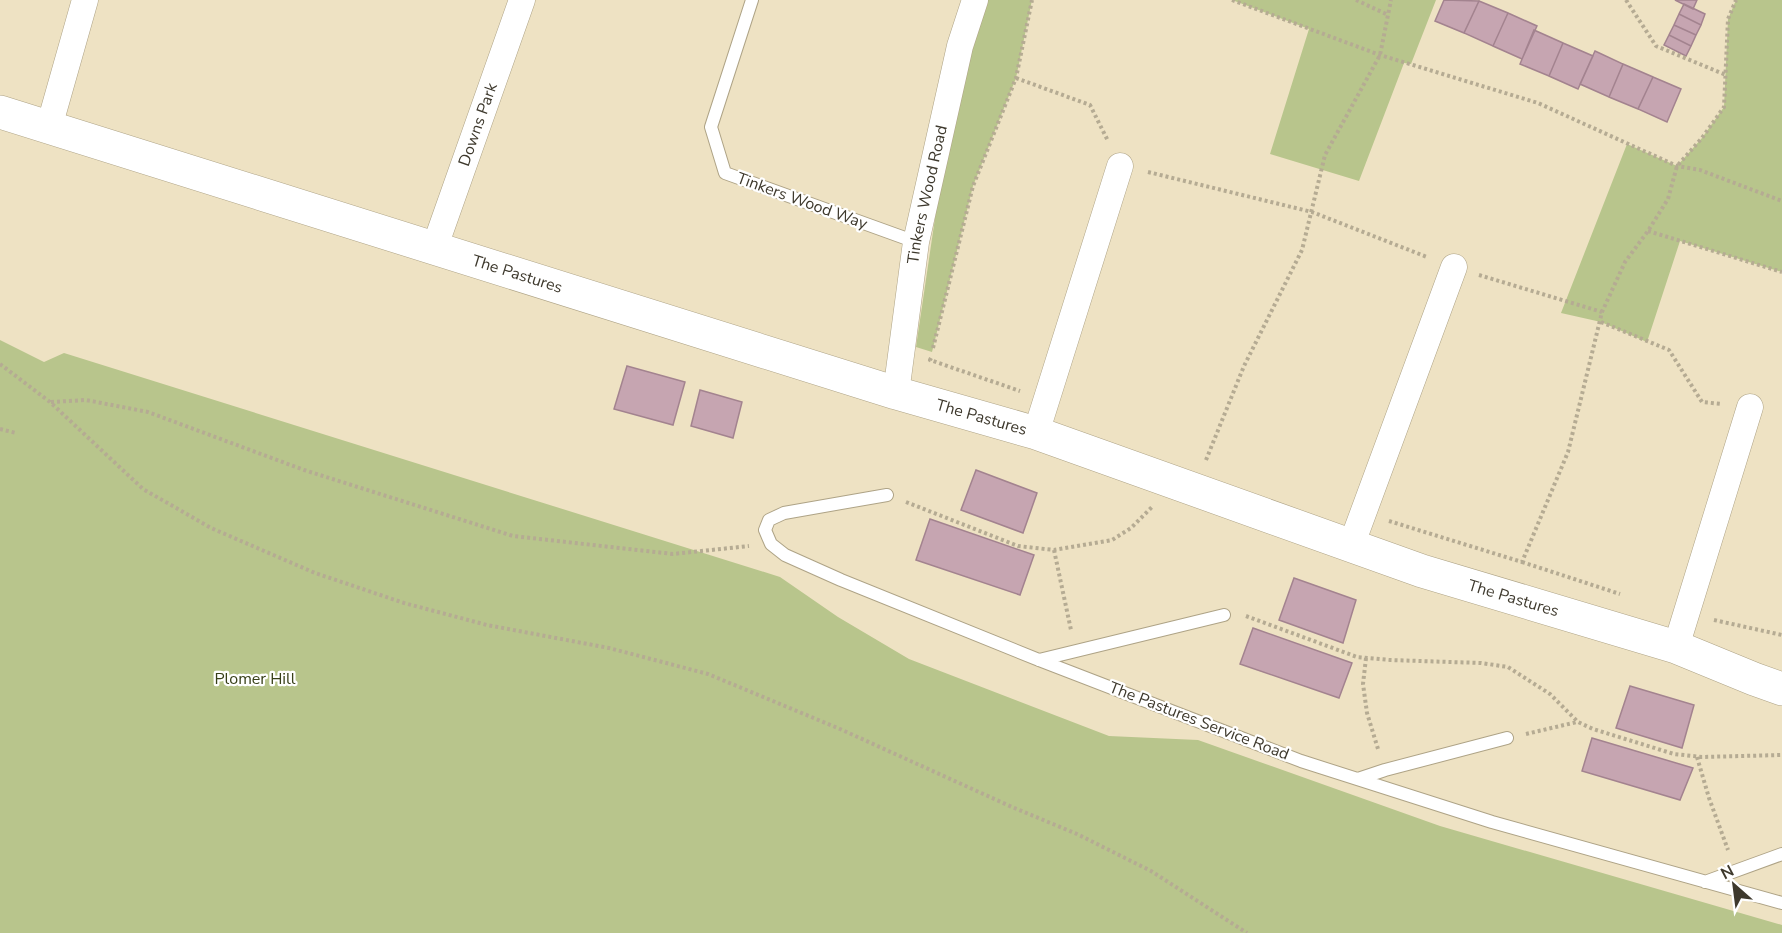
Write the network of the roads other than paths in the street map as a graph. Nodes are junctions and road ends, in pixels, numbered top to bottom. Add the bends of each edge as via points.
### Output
1 (84, 0) edge
2 (522, 0) edge
3 (752, 0) edge
4 (975, 0) edge
5 (0, 112) edge
6 (49, 127) junction
7 (1120, 166) road end
8 (916, 242) junction
9 (434, 249) junction
10 (1454, 267) road end
11 (896, 393) junction
12 (1750, 406) road end
13 (1036, 432) junction
14 (887, 495) road end
15 (1351, 546) junction
16 (1224, 615) road end
17 (1676, 646) junction
18 (1039, 660) junction
19 (1782, 689) edge
20 (1507, 738) road end
21 (1359, 779) junction
22 (1782, 854) edge
23 (1705, 882) junction
24 (1782, 903) edge

1 - 6 street
2 - 9 street, Downs Park
3 - 8 lane, Tinkers Wood Way via 711,127 725,173
4 - 8 street, Tinkers Wood Road via 960,46
5 - 6 street, The Pastures
6 - 9 street, The Pastures
7 - 13 street, The Pastures
8 - 11 street, Tinkers Wood Road
9 - 11 street, The Pastures
10 - 15 street
11 - 13 street, The Pastures
12 - 17 street
13 - 15 street, The Pastures
14 - 18 lane, The Pastures Service Road via 784,513 769,520 765,530 771,544 785,555
15 - 17 street, The Pastures via 1422,572
16 - 18 lane
17 - 19 street, The Pastures
18 - 21 lane, The Pastures Service Road via 1301,761
20 - 21 lane
21 - 23 lane, The Pastures Service Road via 1492,822
22 - 23 lane
23 - 24 lane, The Pastures Service Road

